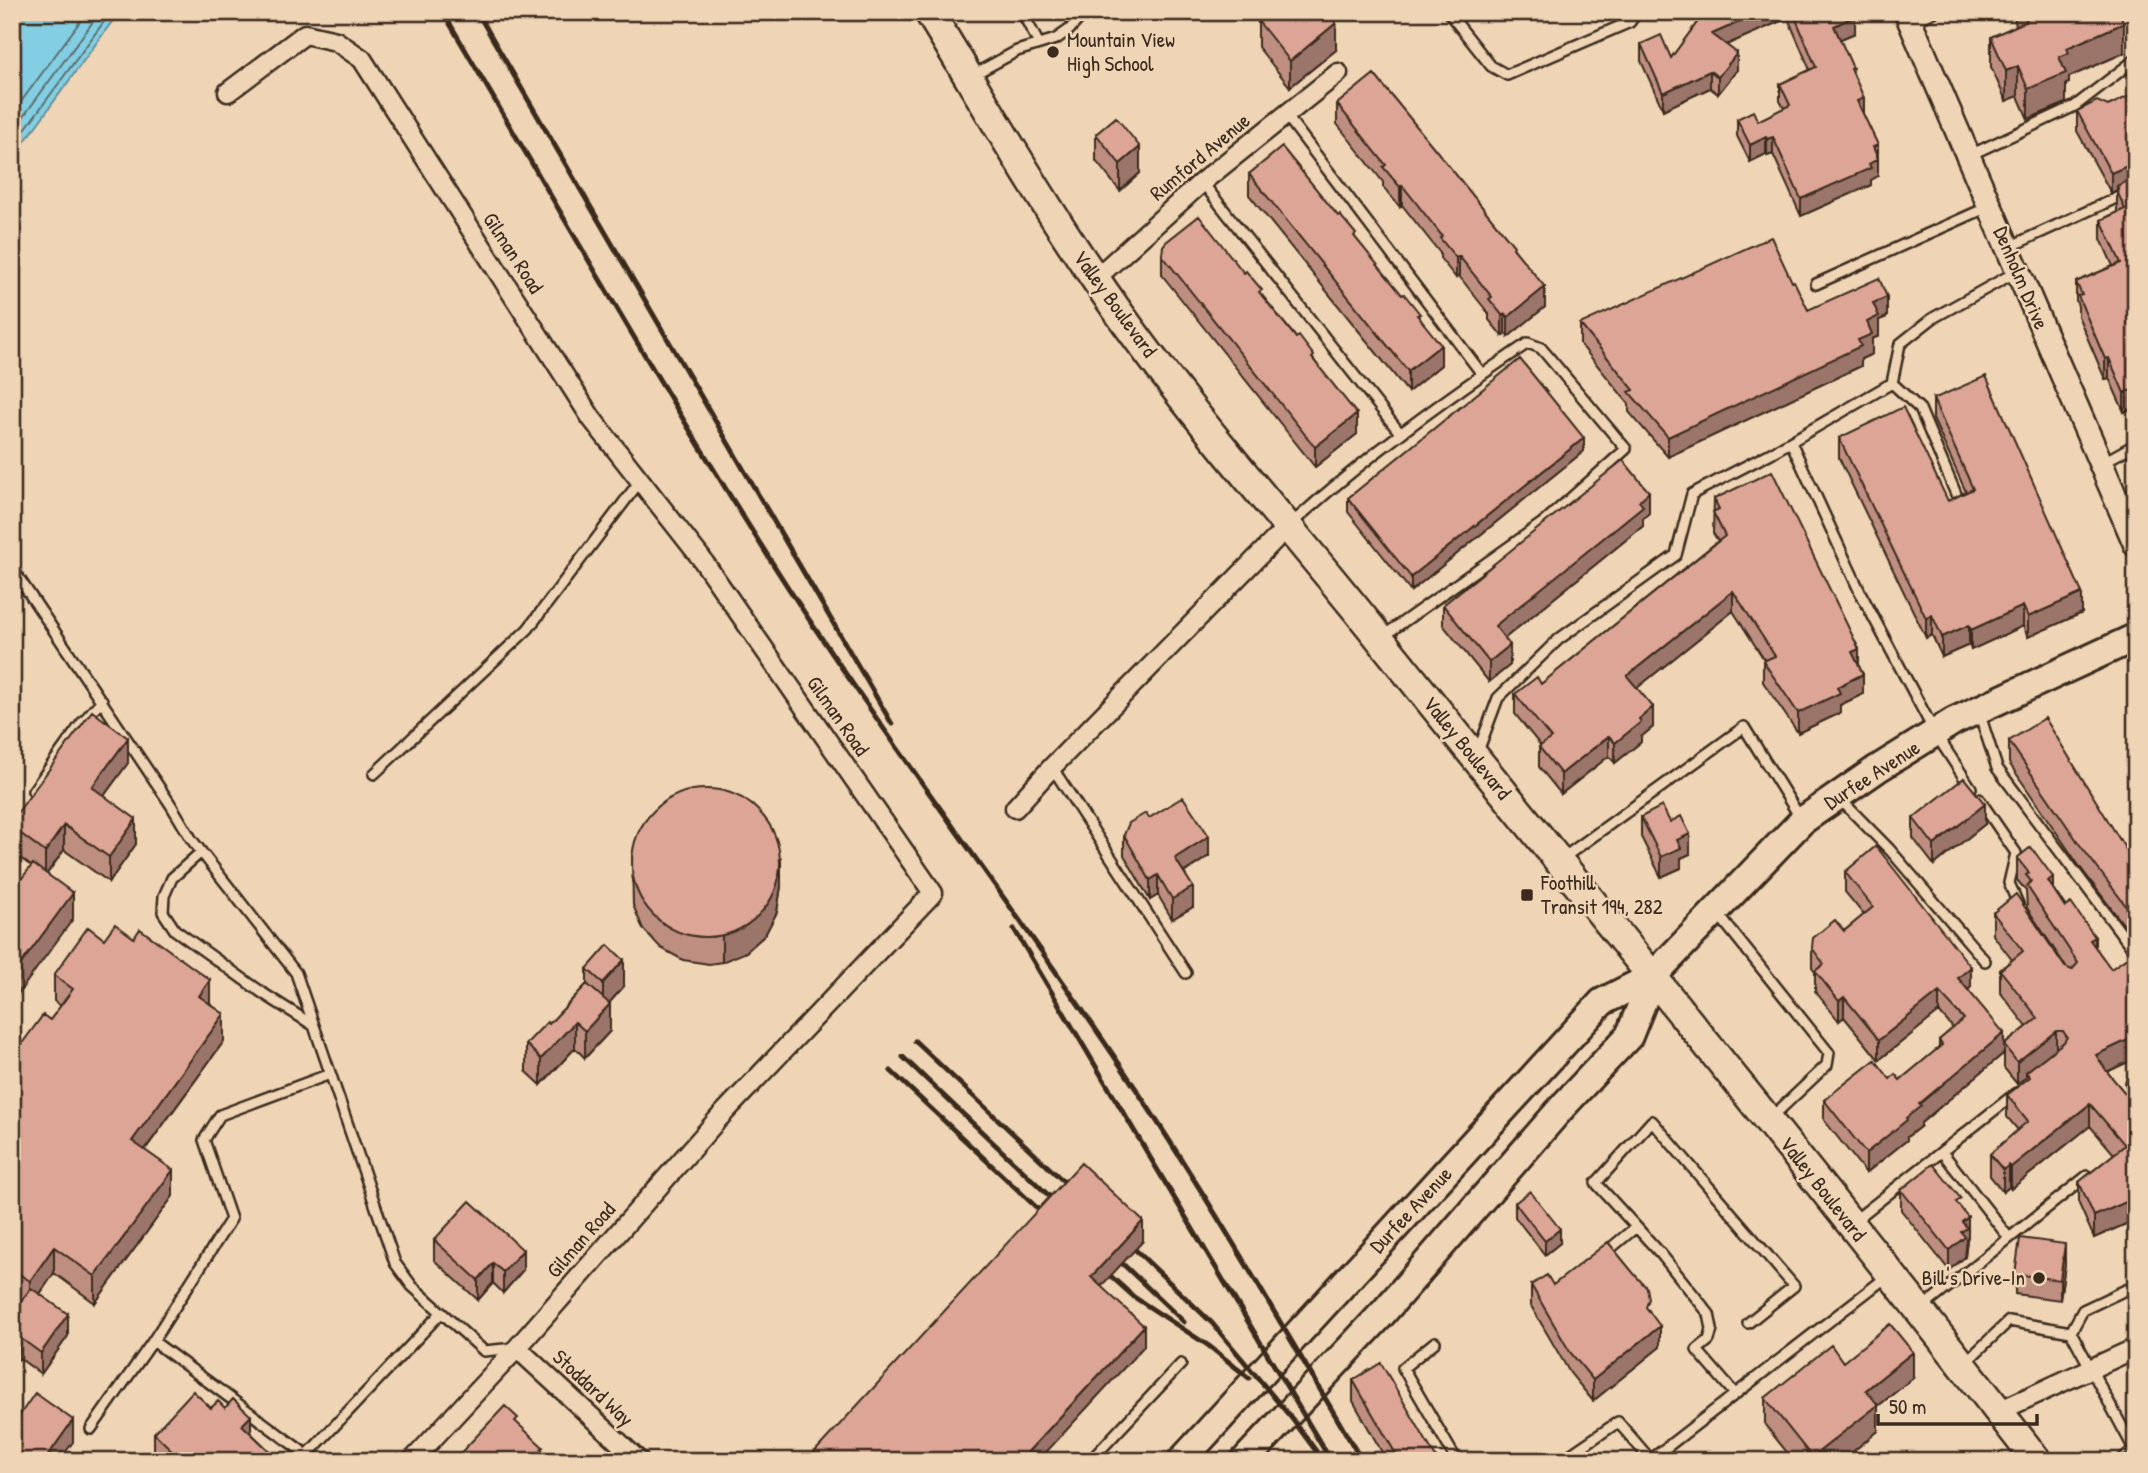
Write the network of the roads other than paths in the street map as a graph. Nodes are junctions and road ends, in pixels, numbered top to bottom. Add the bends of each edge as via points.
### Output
1 (929, 12) edge
2 (1021, 12) edge
3 (1085, 12) edge
4 (1448, 12) edge
5 (1637, 12) edge
6 (1934, 12) edge
7 (1909, 17) edge
8 (1039, 44) junction
9 (2136, 59) edge
10 (1338, 74) dead end
11 (969, 77) junction
12 (228, 92) dead end
13 (1286, 115) junction
14 (1968, 156) junction
15 (1202, 182) junction
16 (2136, 189) edge
17 (1990, 206) junction
18 (2008, 247) junction
19 (2018, 271) junction
20 (1095, 279) junction
21 (1816, 284) dead end
22 (1482, 374) junction
23 (1892, 383) junction
24 (1400, 433) junction
25 (1791, 442) junction
26 (2136, 444) edge
27 (2101, 464) junction
28 (640, 481) junction
29 (1956, 494) edge
30 (1287, 527) junction
31 (2136, 545) edge
32 (12, 568) edge
33 (2136, 637) edge
34 (1380, 638) junction
35 (102, 700) junction
36 (1978, 710) junction
37 (1935, 733) junction
38 (1476, 759) junction
39 (1052, 767) junction
40 (374, 774) dead end
41 (1837, 796) junction
42 (27, 799) edge
43 (1014, 808) dead end
44 (1802, 821) junction
45 (201, 852) junction
46 (1559, 861) junction
47 (1716, 911) junction
48 (2021, 911) edge
49 (2136, 953) edge
50 (1985, 961) dead end
51 (1186, 973) dead end
52 (1653, 976) junction
53 (313, 1025) junction
54 (330, 1074) junction
55 (2136, 1078) edge
56 (2028, 1084) edge
57 (2136, 1089) edge
58 (1768, 1121) junction
59 (1942, 1152) junction
60 (2096, 1168) edge
61 (1850, 1224) junction
62 (1636, 1227) junction
63 (2009, 1238) junction
64 (1598, 1259) edge
65 (1890, 1274) junction
66 (2136, 1285) edge
67 (1919, 1310) junction
68 (441, 1313) junction
69 (1748, 1324) dead end
70 (2070, 1332) junction
71 (153, 1341) junction
72 (1435, 1342) dead end
73 (517, 1348) junction
74 (2136, 1348) edge
75 (1181, 1364) dead end
76 (1963, 1366) junction
77 (2091, 1369) junction
78 (1735, 1394) junction
79 (1999, 1411) junction
80 (91, 1429) dead end
81 (1649, 1460) edge
82 (412, 1461) edge
83 (639, 1461) edge
84 (1090, 1461) edge
85 (1181, 1461) edge
86 (1244, 1461) edge
87 (1457, 1461) edge
88 (1561, 1461) edge
89 (2037, 1461) edge
90 (2120, 1461) edge

1 - 11 main road, Valley Boulevard
2 - 8 lane
3 - 8 lane via 1069,30
4 - 5 lane via 1491,66 1507,75 1630,22
6 - 7 lane
7 - 14 street, Denholm Drive
8 - 11 lane
9 - 14 lane via 2075,106
10 - 13 street, Rumford Avenue
11 - 20 main road, Valley Boulevard
12 - 28 street, Gilman Road via 305,34 336,41 362,59 592,419
13 - 15 street, Rumford Avenue
13 - 22 lane
14 - 17 street, Denholm Drive
15 - 20 street, Rumford Avenue
15 - 24 lane
16 - 18 lane
17 - 18 street, Denholm Drive
17 - 21 lane
18 - 19 street, Denholm Drive
19 - 23 lane via 1933,318 1900,344
19 - 27 street, Denholm Drive
20 - 30 main road, Valley Boulevard
22 - 24 lane
22 - 34 lane via 1528,343 1541,348 1626,449 1544,522
23 - 25 lane
23 - 29 lane via 1920,409
24 - 30 lane
25 - 37 lane via 1860,592
25 - 38 lane via 1692,494 1676,555 1559,639 1498,698
26 - 27 lane
27 - 31 street, Denholm Drive
28 - 40 lane via 528,629
28 - 73 street, Gilman Road via 701,558 933,893 718,1119
30 - 34 main road, Valley Boulevard
30 - 39 street
32 - 35 lane
33 - 36 main road, Durfee Avenue
34 - 38 main road, Valley Boulevard
35 - 42 lane
35 - 45 lane
36 - 37 main road, Durfee Avenue
36 - 49 lane via 1997,768
37 - 41 main road, Durfee Avenue
37 - 48 lane via 2017,853 2009,883
38 - 46 main road, Valley Boulevard
39 - 43 street
39 - 51 lane
41 - 44 main road, Durfee Avenue
41 - 50 lane
44 - 46 lane via 1744,727
44 - 47 main road, Durfee Avenue
45 - 53 lane via 296,973
45 - 53 lane via 172,878 163,912 175,930
46 - 52 main road, Valley Boulevard
47 - 52 main road, Durfee Avenue
47 - 58 lane via 1829,1053 1828,1065
52 - 58 main road, Valley Boulevard
52 - 85 main road, Durfee Avenue via 1602,1002
52 - 86 main road, Durfee Avenue via 1629,1036 1383,1313
53 - 54 lane
54 - 68 lane via 395,1263
54 - 71 lane via 220,1115 210,1128 204,1140 231,1219
55 - 57 lane via 2131,1083
56 - 59 lane
58 - 61 main road, Valley Boulevard
59 - 61 lane
59 - 63 lane
60 - 63 lane
61 - 65 main road, Valley Boulevard
62 - 64 lane
62 - 69 lane via 1596,1183 1652,1121 1794,1286
62 - 78 lane via 1709,1314 1709,1340 1697,1350
63 - 67 lane
65 - 67 main road, Valley Boulevard
65 - 78 lane
66 - 70 lane via 2083,1310
67 - 76 main road, Valley Boulevard
68 - 71 lane via 307,1455
68 - 73 lane via 484,1351
70 - 76 lane via 2009,1321
70 - 77 lane
71 - 80 lane
72 - 87 lane via 1403,1368
73 - 82 street, Gilman Road
73 - 83 street, Stoddard Way
74 - 77 street
75 - 84 lane
76 - 79 main road, Valley Boulevard
77 - 79 street
77 - 90 lane via 2134,1449
78 - 81 lane
79 - 89 main road, Valley Boulevard
81 - 88 lane via 1618,1422

